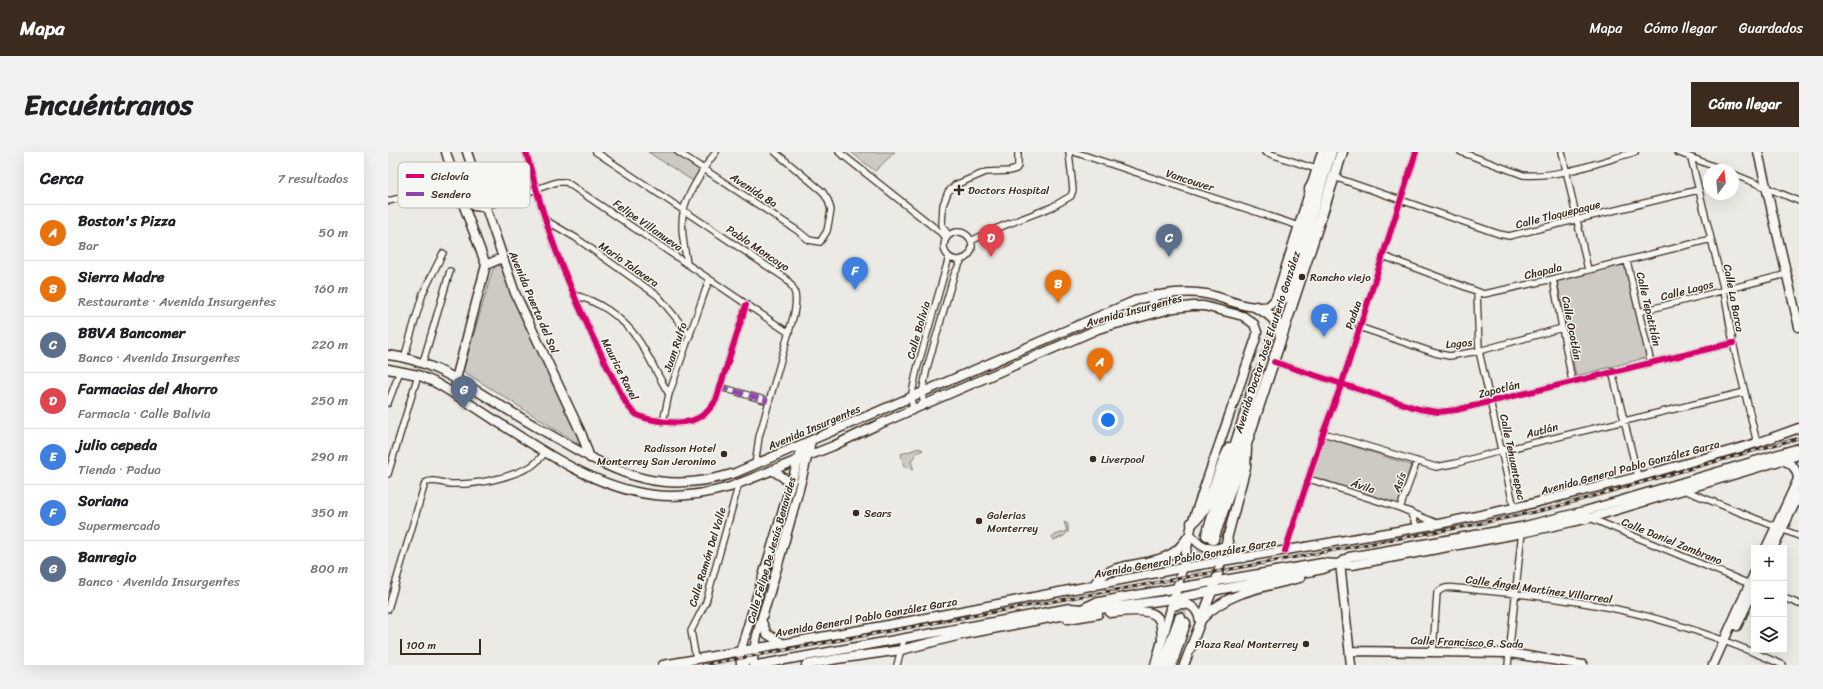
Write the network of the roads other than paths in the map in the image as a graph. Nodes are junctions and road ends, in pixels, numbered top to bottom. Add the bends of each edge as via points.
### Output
1 (446, 152) edge
2 (467, 152) edge
3 (526, 152) edge
4 (596, 152) edge
5 (678, 152) edge
6 (716, 152) edge
7 (775, 152) edge
8 (839, 152) edge
9 (1018, 152) edge
10 (1069, 152) edge
11 (1074, 152) edge
12 (1265, 152) edge
13 (1322, 152) edge
14 (1326, 152) edge
15 (1331, 152) edge
16 (1342, 152) edge
17 (1416, 152) edge
18 (1461, 152) edge
19 (1562, 152) edge
20 (1635, 152) edge
21 (1677, 152) edge
22 (1758, 152) edge
23 (1469, 154) edge
24 (1691, 158) junction
25 (449, 162) edge
26 (470, 162) edge
27 (529, 162) edge
28 (1707, 164) edge
29 (530, 167) edge
30 (1316, 169) junction
31 (705, 170) junction
32 (1566, 171) junction
33 (1739, 176) edge
34 (1334, 177) junction
35 (1766, 187) junction
36 (1310, 189) junction
37 (536, 190) junction
38 (1698, 190) junction
39 (530, 192) edge
40 (398, 199) edge
41 (1400, 199) junction
42 (1799, 200) edge
43 (388, 201) edge
44 (465, 208) edge
45 (484, 208) edge
46 (683, 210) junction
47 (547, 220) junction
48 (1576, 220) junction
49 (1299, 226) junction
50 (948, 236) junction
51 (1711, 239) junction
52 (971, 241) junction
53 (443, 253) dead end
54 (1383, 256) junction
55 (949, 257) junction
56 (502, 258) junction
57 (962, 259) junction
58 (1627, 261) junction
59 (687, 264) junction
60 (486, 265) junction
61 (1588, 270) junction
62 (450, 271) dead end
63 (1787, 274) junction
64 (1553, 279) junction
65 (709, 280) junction
66 (1724, 291) junction
67 (1477, 292) junction
68 (574, 295) junction
69 (1156, 295) junction
70 (1139, 298) junction
71 (1284, 298) tunnel mouth
72 (1231, 301) junction
73 (746, 305) junction
74 (1204, 306) junction
75 (1256, 307) junction
76 (1639, 312) junction
77 (1154, 313) junction
78 (1798, 315) edge
79 (1359, 327) junction
80 (1799, 327) edge
81 (1102, 328) junction
82 (1562, 328) junction
83 (789, 333) junction
84 (690, 335) junction
85 (1046, 338) junction
86 (1281, 339) junction
87 (1733, 344) junction
88 (1479, 351) junction
89 (388, 355) edge
90 (407, 358) junction
91 (423, 362) junction
92 (1274, 362) junction
93 (1650, 363) junction
94 (388, 369) edge
95 (404, 372) junction
96 (1612, 372) junction
97 (1258, 374) tunnel mouth
98 (418, 375) junction
99 (456, 379) junction
100 (1572, 381) junction
101 (1342, 383) junction
102 (720, 387) junction
103 (1745, 392) junction
104 (456, 394) junction
105 (670, 394) junction
106 (922, 394) junction
107 (911, 398) junction
108 (768, 400) junction
109 (1491, 402) junction
110 (388, 403) edge
111 (924, 405) junction
112 (506, 409) junction
113 (913, 409) junction
114 (497, 420) junction
115 (1624, 420) junction
116 (663, 422) junction
117 (1241, 426) junction
118 (1799, 428) edge
119 (1323, 433) junction
120 (811, 441) junction
121 (1247, 441) junction
122 (1757, 443) junction
123 (803, 444) junction
124 (1799, 448) edge
125 (1500, 450) junction
126 (546, 452) junction
127 (1799, 455) edge
128 (808, 456) junction
129 (590, 458) junction
130 (798, 460) junction
131 (1778, 460) junction
132 (1417, 462) junction
133 (755, 465) junction
134 (772, 470) junction
135 (388, 474) edge
136 (1638, 477) junction
137 (1798, 478) edge
138 (1309, 479) junction
139 (739, 483) junction
140 (790, 486) junction
141 (1682, 487) junction
142 (1799, 495) edge
143 (1400, 508) junction
144 (1514, 508) junction
145 (1410, 512) junction
146 (1588, 514) junction
147 (1192, 523) junction
148 (1439, 524) junction
149 (1780, 527) junction
150 (1417, 528) junction
151 (1521, 530) junction
152 (1190, 534) junction
153 (1799, 536) edge
154 (1227, 537) junction
155 (1768, 545) edge
156 (1774, 545) edge
157 (1224, 546) junction
158 (1284, 551) junction
159 (1243, 558) junction
160 (1221, 563) junction
161 (1340, 566) junction
162 (1182, 568) junction
163 (1238, 577) junction
164 (1216, 581) junction
165 (1751, 585) edge
166 (1093, 586) junction
167 (1255, 586) junction
168 (1176, 588) junction
169 (1751, 590) edge
170 (1213, 592) junction
171 (1516, 593) junction
172 (1787, 599) edge
173 (1172, 603) junction
174 (1799, 604) edge
175 (1081, 609) junction
176 (388, 610) edge
177 (1044, 619) junction
178 (1201, 620) junction
179 (762, 622) junction
180 (904, 638) junction
181 (1162, 639) junction
182 (1727, 641) junction
183 (782, 643) junction
184 (755, 649) junction
185 (901, 650) junction
186 (1350, 651) junction
187 (1433, 651) junction
188 (740, 652) junction
189 (1509, 653) junction
190 (696, 659) junction
191 (1776, 664) edge
192 (663, 665) edge
193 (742, 665) edge
194 (754, 665) edge
195 (757, 665) edge
196 (806, 665) edge
197 (897, 665) edge
198 (1155, 665) edge
199 (1163, 665) edge
200 (1172, 665) edge
201 (1184, 665) edge
202 (1351, 665) edge
203 (1508, 665) edge
204 (1583, 665) edge
205 (1713, 665) edge
206 (1719, 665) edge
207 (1783, 665) edge

1 - 25 main road
2 - 26 main road, Avenida Puerta del Sol
3 - 27 street, Maurice Ravel
4 - 46 street, Pablo Moncayo
5 - 31 street, Avenida 8a
6 - 31 street
7 - 31 street, Avenida 8a via 822,191 828,200 831,210 827,231 820,242 809,240
8 - 50 street
9 - 50 street via 1016,169 986,172 955,185 948,192 943,205 942,225
10 - 52 street via 1073,190 1071,196 1057,205
11 - 49 street, Vancouver
12 - 30 street
13 - 30 main road, Avenida Doctor José Eleuterio González
14 - 36 highway via 1317,179
15 - 71 highway, Avenida Doctor José Eleuterio González
16 - 34 highway, Avenida Doctor José Eleuterio González
17 - 41 street, Padua
18 - 23 street
19 - 32 street
20 - 32 street
21 - 24 street
22 - 35 main road
23 - 32 street via 1523,175
24 - 28 street
24 - 38 street, Calle La Barca
29 - 37 street, Maurice Ravel
30 - 36 main road, Avenida Doctor José Eleuterio González
31 - 46 street
32 - 48 street
33 - 35 street
34 - 41 street, Calle Tlaquepaque
34 - 86 highway, Avenida Doctor José Eleuterio González
35 - 42 street
35 - 63 main road
36 - 49 main road, Avenida Doctor José Eleuterio González
37 - 39 street, Felipe Villanueva
37 - 47 street, Maurice Ravel
37 - 59 street, Felipe Villanueva via 560,181 566,182
38 - 48 street, Calle Tlaquepaque
38 - 51 street, Calle La Barca
40 - 43 street
41 - 48 street, Calle Tlaquepaque via 1509,236
41 - 54 street, Padua
44 - 60 main road
45 - 56 main road, Avenida Puerta del Sol
46 - 59 street via 682,228
46 - 83 street, Pablo Moncayo via 789,282 796,292 797,300
47 - 68 street, Maurice Ravel
47 - 84 street, Mario Talavera via 658,296
48 - 61 street
49 - 75 main road, Avenida Doctor José Eleuterio González via 1275,300 1269,306
50 - 52 street via 962,233
50 - 55 street via 944,245
51 - 58 street, Chapala
51 - 66 street, Calle La Barca
52 - 57 street via 971,251
53 - 90 street via 423,293
54 - 67 street, Chapala
54 - 79 street, Padua
55 - 57 street
55 - 107 street, Calle Bolivia
56 - 60 main road
56 - 129 main road, Avenida Puerta del Sol via 515,293 582,435
57 - 106 street, Calle Bolivia via 954,275
58 - 61 street, Chapala
58 - 76 street, Calle Tepatitlán
59 - 65 street, Felipe Villanueva
60 - 99 main road
61 - 64 street, Chapala
62 - 91 street
63 - 66 street, Calle Lagos
63 - 78 main road
64 - 67 street, Chapala via 1491,293
64 - 82 street, Calle Ocotlán
65 - 73 street, Felipe Villanueva
65 - 84 street, Juan Rulfo
66 - 76 street, Calle Lagos
66 - 87 street, Calle La Barca
67 - 88 street, Calle Tehuantepec
68 - 105 street via 601,305 630,327
68 - 116 street, Maurice Ravel via 630,410 640,417
69 - 70 main road, Avenida Insurgentes
69 - 72 main road, Avenida Insurgentes via 1185,292 1206,294
69 - 77 main road via 1151,305
70 - 81 main road via 1134,305 1108,318
70 - 85 main road, Avenida Insurgentes
72 - 74 main road via 1230,307
72 - 75 main road, Avenida Insurgentes
73 - 83 street, Felipe Villanueva
73 - 102 street, Maurice Ravel
74 - 77 main road, Avenida Insurgentes via 1180,307
74 - 147 main road, Avenida Insurgentes via 1243,316 1256,327 1256,338
75 - 86 highway via 1275,318
76 - 93 street, Calle Tepatitlán
77 - 81 main road, Avenida Insurgentes
78 - 80 main road
79 - 88 street, Lagos via 1449,356
79 - 101 street, Padua
81 - 85 main road via 1085,327 1057,340
81 - 111 main road, Avenida Insurgentes
82 - 88 street, Lagos
82 - 100 street, Calle Ocotlán
83 - 108 street, Pablo Moncayo
84 - 105 street, Juan Rulfo
85 - 106 main road, Avenida Insurgentes
86 - 92 highway, Avenida Doctor José Eleuterio González
87 - 93 street, Zapotlán
87 - 103 street, Calle La Barca
88 - 109 street, Calle Tehuantepec
89 - 90 main road, Avenida Insurgentes
90 - 91 main road, Avenida Insurgentes
90 - 95 main road via 414,366
91 - 99 main road, Avenida Insurgentes
92 - 101 street, Zapotlán
92 - 121 highway, Avenida Doctor José Eleuterio González
93 - 96 street, Zapotlán
94 - 95 main road, Avenida Insurgentes
95 - 98 main road, Avenida Insurgentes
95 - 110 street
96 - 100 street, Zapotlán
96 - 115 street
97 - 117 highway, Avenida Doctor José Eleuterio González
98 - 104 main road, Avenida Insurgentes
98 - 135 street
99 - 104 main road
99 - 112 main road, Avenida Insurgentes
100 - 109 street, Zapotlán
101 - 109 street, Zapotlán via 1428,412 1456,410
101 - 119 street, Padua
102 - 108 street
102 - 116 street, Maurice Ravel via 713,406 704,415 682,424
103 - 115 street, Autlán
103 - 122 street, Calle La Barca
104 - 114 main road, Avenida Insurgentes
105 - 116 street, Juan Rulfo
106 - 107 main road, Avenida Insurgentes
106 - 111 street, Calle Bolivia
107 - 113 street, Calle Bolivia
107 - 120 main road, Avenida Insurgentes
108 - 133 street, Pablo Moncayo
109 - 125 street, Calle Tehuantepec
111 - 113 main road, Avenida Insurgentes
112 - 114 main road via 501,408 497,411
112 - 129 main road, Avenida Insurgentes
113 - 128 main road, Avenida Insurgentes
114 - 126 main road, Avenida Insurgentes
115 - 125 street, Autlán
115 - 136 street
117 - 121 highway, Avenida Doctor José Eleuterio González via 1210,538
117 - 147 highway via 1223,461 1205,508
118 - 122 main road, Avenida General Pablo González Garza
119 - 132 street, Autlán
119 - 138 street, Padua
120 - 123 main road, Avenida Insurgentes
120 - 128 main road, Calle Felipe De Jesús Benavides
121 - 154 main road via 1246,467
122 - 136 main road, Avenida General Pablo González Garza
123 - 130 main road, Calle Felipe De Jesús Benavides
123 - 133 main road, Avenida Insurgentes
124 - 141 main road
125 - 132 street, Autlán via 1448,466 1436,467
125 - 144 street, Calle Tehuantepec
126 - 139 main road, Avenida Insurgentes via 596,479 644,493 689,495 712,492
126 - 176 street via 530,467 483,482 456,484 430,480 424,485
127 - 131 main road
128 - 130 main road, Avenida Insurgentes
128 - 179 main road, Calle Felipe De Jesús Benavides
129 - 133 main road, Avenida Insurgentes via 623,474 685,483 719,478
130 - 134 main road, Avenida Insurgentes
130 - 140 main road, Calle Felipe De Jesús Benavides
131 - 137 main road via 1793,466
131 - 141 main road
132 - 143 street, Asís
134 - 139 main road, Avenida Insurgentes
134 - 140 main road
136 - 144 main road, Avenida General Pablo González Garza
137 - 149 main road
138 - 143 street, Ávila
138 - 158 street, Padua
139 - 190 street, Calle Ramón Del Valle via 706,602 691,631
140 - 188 main road, Calle Felipe De Jesús Benavides
141 - 146 main road
141 - 149 street
142 - 149 main road
143 - 145 street, Ávila
144 - 148 main road, Avenida General Pablo González Garza
145 - 148 street, Ávila
145 - 150 street
146 - 151 main road
146 - 165 street, Calle Daniel Zambrano
147 - 152 main road
148 - 150 main road, Avenida General Pablo González Garza
149 - 153 street
149 - 155 main road
149 - 156 main road
150 - 158 main road, Avenida General Pablo González Garza
151 - 161 main road
151 - 161 main road via 1349,557
151 - 171 street
152 - 157 main road via 1196,542 1207,549 1219,549
152 - 162 main road
152 - 166 main road via 1173,554 1116,568 1102,575
154 - 157 main road
154 - 159 main road via 1230,551
157 - 160 main road
158 - 159 main road, Avenida General Pablo González Garza
159 - 160 main road, Avenida General Pablo González Garza
160 - 162 main road, Avenida General Pablo González Garza
160 - 164 main road
161 - 163 main road via 1322,563
161 - 167 main road
161 - 186 main road
162 - 166 main road, Avenida General Pablo González Garza
162 - 168 main road
163 - 164 main road
163 - 167 main road
164 - 168 main road
164 - 170 main road
166 - 183 main road, Avenida General Pablo González Garza
167 - 170 main road
167 - 178 main road via 1224,600
168 - 173 main road
168 - 175 main road via 1094,603
169 - 182 main road
170 - 173 main road
170 - 178 main road
171 - 182 street, Calle Ángel Martínez Villarreal via 1615,609 1662,620
171 - 187 street, Calle Ángel Martínez Villarreal via 1445,587 1441,589 1437,593
171 - 189 street
172 - 174 street
173 - 175 main road
173 - 178 main road via 1192,606 1198,611
173 - 181 main road
175 - 177 main road via 1071,614
175 - 180 main road via 1070,608
177 - 181 main road via 1058,620 1145,611 1159,618
177 - 185 main road
178 - 201 main road
179 - 183 main road via 767,634
179 - 184 main road, Calle Felipe De Jesús Benavides
180 - 185 street
180 - 195 main road
181 - 198 main road
182 - 191 street, Calle Ángel Martínez Villarreal
182 - 205 main road
182 - 206 main road
183 - 184 main road, Avenida General Pablo González Garza
184 - 188 main road, Avenida General Pablo González Garza
184 - 193 main road
184 - 194 main road, Calle Felipe De Jesús Benavides
185 - 196 main road
185 - 197 street
186 - 187 main road, Calle Francisco G. Sada
186 - 202 main road
187 - 189 main road, Calle Francisco G. Sada
188 - 190 main road, Avenida General Pablo González Garza
188 - 193 main road, Calle Felipe De Jesús Benavides
189 - 203 street
189 - 204 main road, Calle Francisco G. Sada
190 - 192 main road, Avenida General Pablo González Garza
191 - 207 street, Calle Ángel Martínez Villarreal
199 - 200 highway via 1183,619

